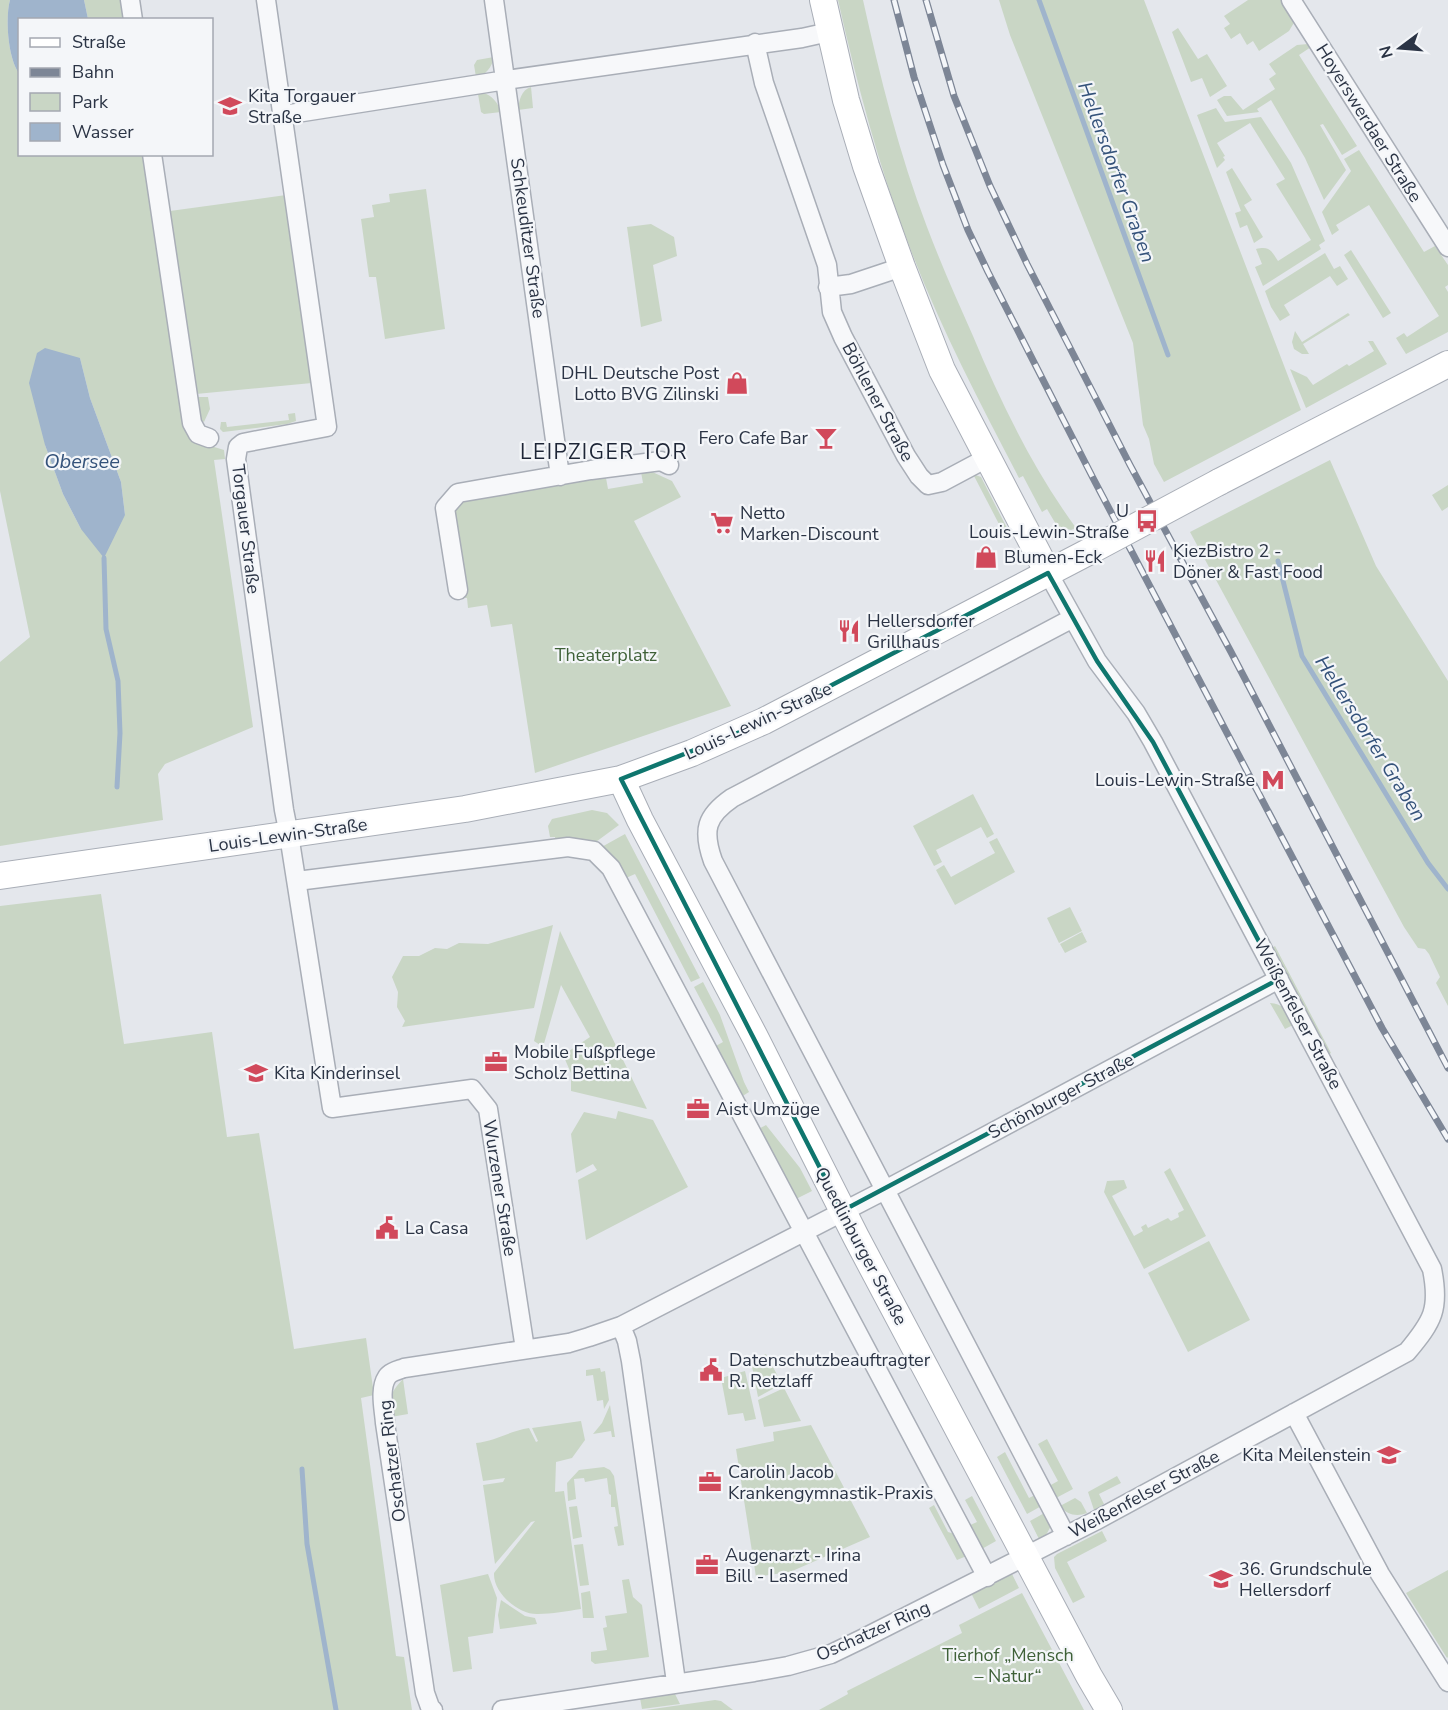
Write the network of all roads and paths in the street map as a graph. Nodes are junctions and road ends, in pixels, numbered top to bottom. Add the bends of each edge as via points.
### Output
1 (130, 0) edge
2 (266, 0) edge
3 (494, 0) edge
4 (823, 0) edge
5 (1291, 0) edge
6 (133, 18) edge
7 (829, 32) junction
8 (755, 44) junction
9 (506, 80) junction
10 (284, 115) junction
11 (152, 156) edge
12 (1448, 247) edge
13 (902, 267) junction
14 (828, 287) junction
15 (1448, 364) edge
16 (209, 438) dead end
17 (987, 458) junction
18 (669, 465) dead end
19 (560, 476) junction
20 (1048, 573) junction
21 (458, 591) dead end
22 (1073, 618) junction
23 (621, 779) junction
24 (290, 835) junction
25 (0, 876) edge
26 (297, 881) junction
27 (1279, 979) junction
28 (885, 1190) junction
29 (842, 1211) junction
30 (803, 1231) junction
31 (621, 1326) junction
32 (525, 1349) junction
33 (1294, 1413) junction
34 (1066, 1536) junction
35 (1026, 1557) junction
36 (987, 1577) junction
37 (676, 1682) junction
38 (1448, 1682) edge
39 (433, 1710) edge
40 (501, 1710) edge
41 (1110, 1710) edge

1 - 6 street
2 - 10 street, Torgauer Straße
3 - 9 street, Schkeuditzer Straße
4 - 7 street
5 - 12 street, Hoyerswerdaer Straße
7 - 8 street
7 - 13 street via 866,166
8 - 9 street
8 - 14 street, Böhlener Straße via 764,83 827,265
9 - 10 street
9 - 19 street, Schkeuditzer Straße
10 - 24 street, Torgauer Straße via 327,427 243,443 236,459
11 - 16 street via 192,423 198,434
13 - 14 street via 851,284
13 - 17 street via 942,370
14 - 17 street, Böhlener Straße via 832,312 843,337 919,476 928,485 942,482
15 - 20 street, Louis-Lewin-Straße, bridge
17 - 20 street
18 - 19 street via 661,461
19 - 21 street via 458,493 451,499 445,508
20 - 22 street, Weißenfelser Straße
20 - 23 street, Louis-Lewin-Straße via 764,721
22 - 27 street, Weißenfelser Straße via 1097,661 1136,712
22 - 28 street via 732,798 713,813 709,822 708,847 713,861
23 - 24 street, Louis-Lewin-Straße via 465,809
23 - 29 street, Quedlinburger Straße
24 - 25 street, Louis-Lewin-Straße
24 - 26 street, Wurzener Straße
26 - 30 street via 568,847 594,851 611,868
26 - 32 street, Wurzener Straße via 332,1108 472,1089 488,1109
27 - 28 street, Schönburger Straße
27 - 33 street, Weißenfelser Straße via 1432,1269 1436,1291 1427,1328 1407,1352
28 - 29 street, Schönburger Straße
28 - 34 street
29 - 30 street, Oschatzer Ring
29 - 35 street, Quedlinburger Straße
30 - 31 street, Oschatzer Ring
30 - 36 street
31 - 32 street, Oschatzer Ring via 569,1343
31 - 37 street via 631,1361
32 - 39 street, Oschatzer Ring via 404,1368 387,1378 383,1390 408,1587 425,1693
33 - 34 street, Weißenfelser Straße
33 - 38 street via 1380,1574
34 - 35 street, Weißenfelser Straße
35 - 36 street, Oschatzer Ring
35 - 41 street, Quedlinburger Straße
36 - 37 street, Oschatzer Ring via 831,1654 788,1666
37 - 40 street, Oschatzer Ring

